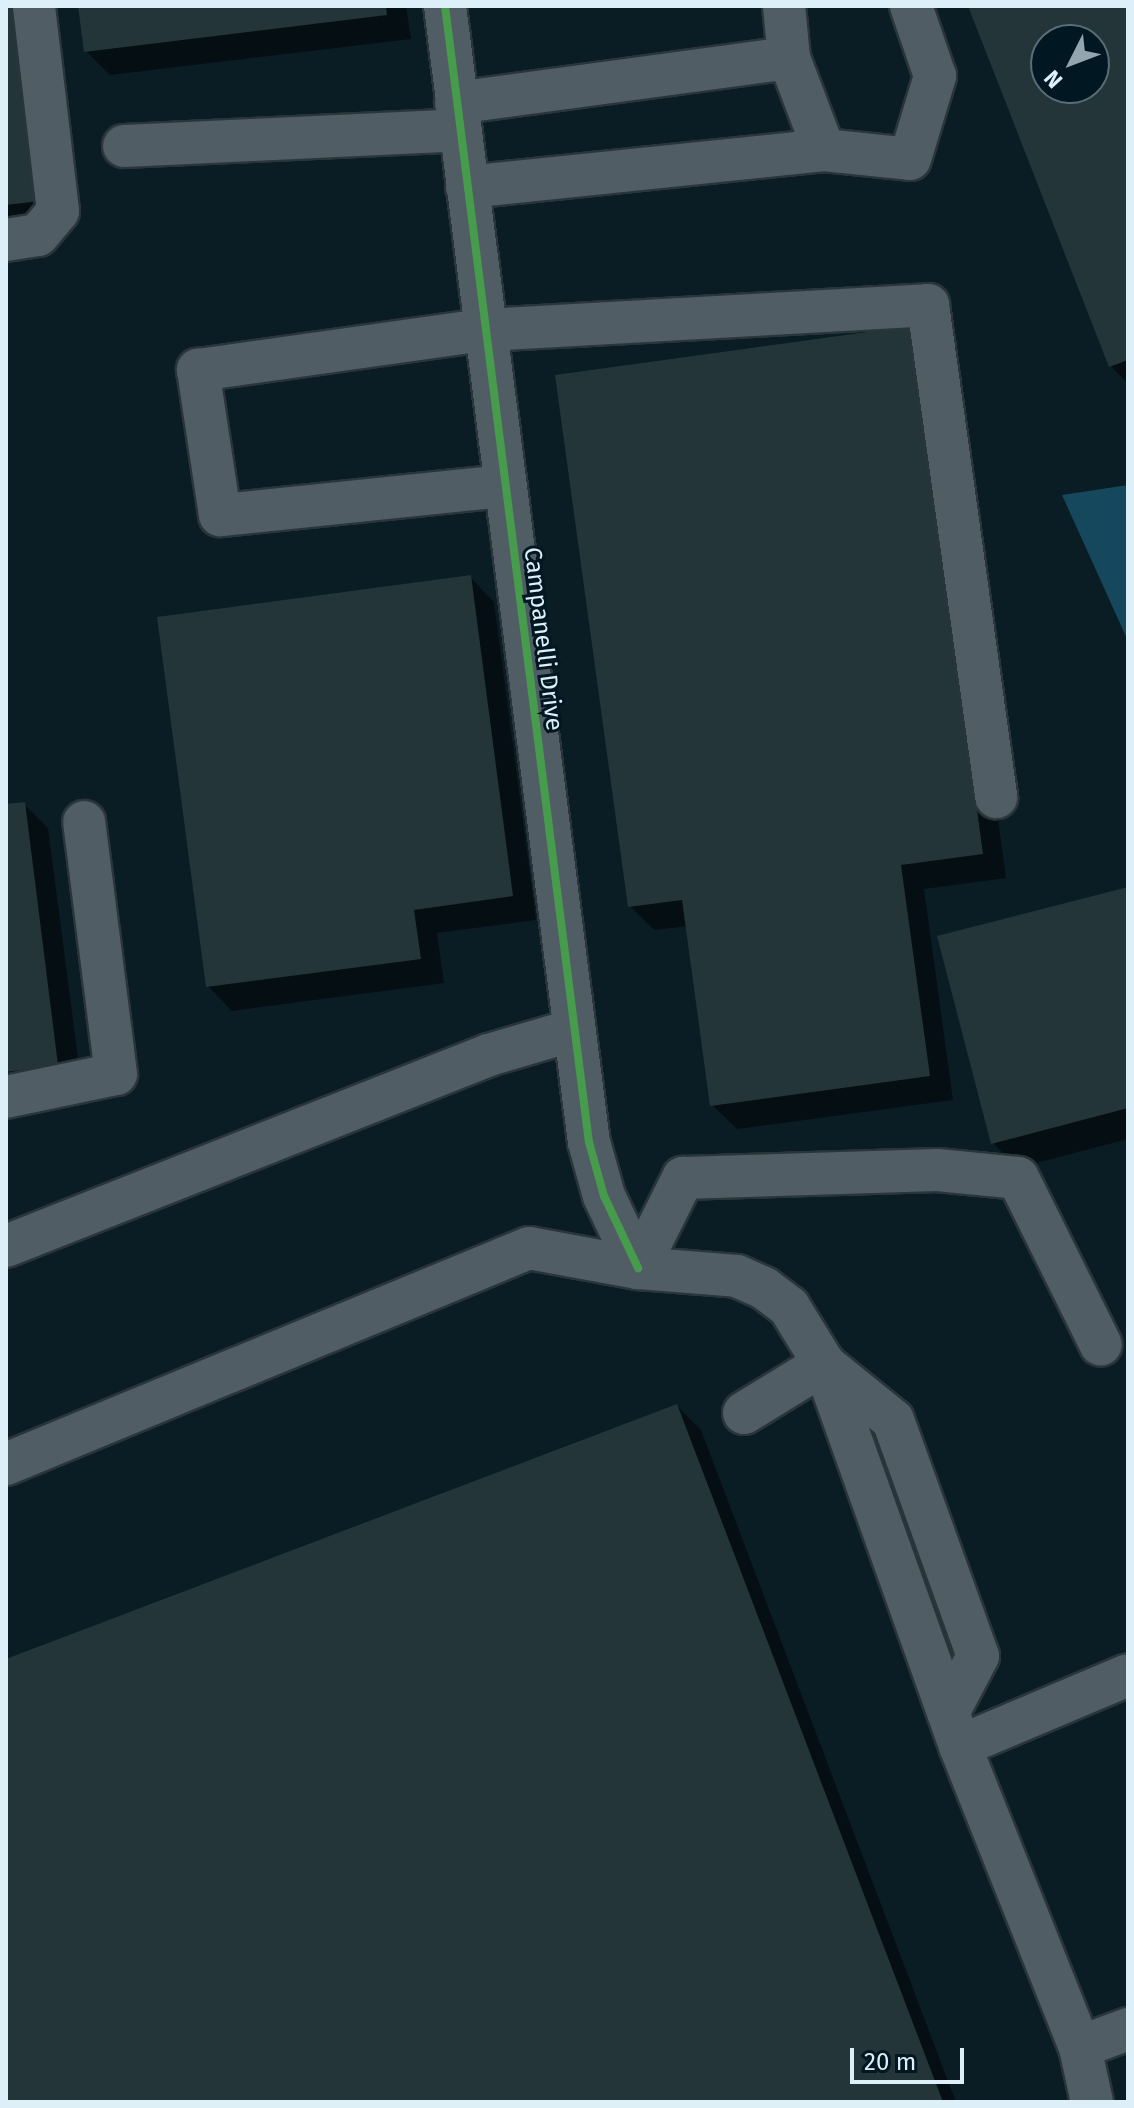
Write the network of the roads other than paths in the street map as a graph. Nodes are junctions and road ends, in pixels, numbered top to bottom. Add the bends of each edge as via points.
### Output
1 (34, 6) edge
2 (445, 6) edge
3 (784, 6) edge
4 (911, 6) edge
5 (789, 58) junction
6 (458, 116) junction
7 (124, 146) dead end
8 (824, 150) junction
9 (467, 187) junction
10 (6, 240) edge
11 (484, 330) junction
12 (503, 486) junction
13 (996, 797) dead end
14 (84, 822) dead end
15 (574, 1030) junction
16 (6, 1097) edge
17 (6, 1246) edge
18 (638, 1268) junction
19 (1101, 1345) dead end
20 (824, 1364) junction
21 (744, 1413) dead end
22 (6, 1464) edge
23 (1128, 1675) edge
24 (954, 1730) junction
25 (1128, 2029) edge
26 (1080, 2047) junction
27 (1092, 2102) edge

1 - 10 street via 58,211 38,235
2 - 6 street, Campanelli Drive
3 - 5 street
4 - 8 street via 935,76 910,159
5 - 6 street
5 - 8 street
6 - 7 street
6 - 9 street, Campanelli Drive
8 - 9 street
9 - 11 street, Campanelli Drive
11 - 12 street, Campanelli Drive
11 - 12 street via 198,370 220,515
11 - 13 street via 928,305
12 - 15 street, Campanelli Drive
14 - 16 street via 116,1074
15 - 17 street via 489,1055
15 - 18 street, Campanelli Drive via 595,1167
18 - 19 street via 683,1178 937,1170 1018,1178
18 - 20 street via 737,1276 764,1288 789,1307
18 - 22 street via 529,1248
20 - 21 street
20 - 24 street via 893,1420 978,1656
23 - 24 street
24 - 26 street
25 - 26 street
26 - 27 street

